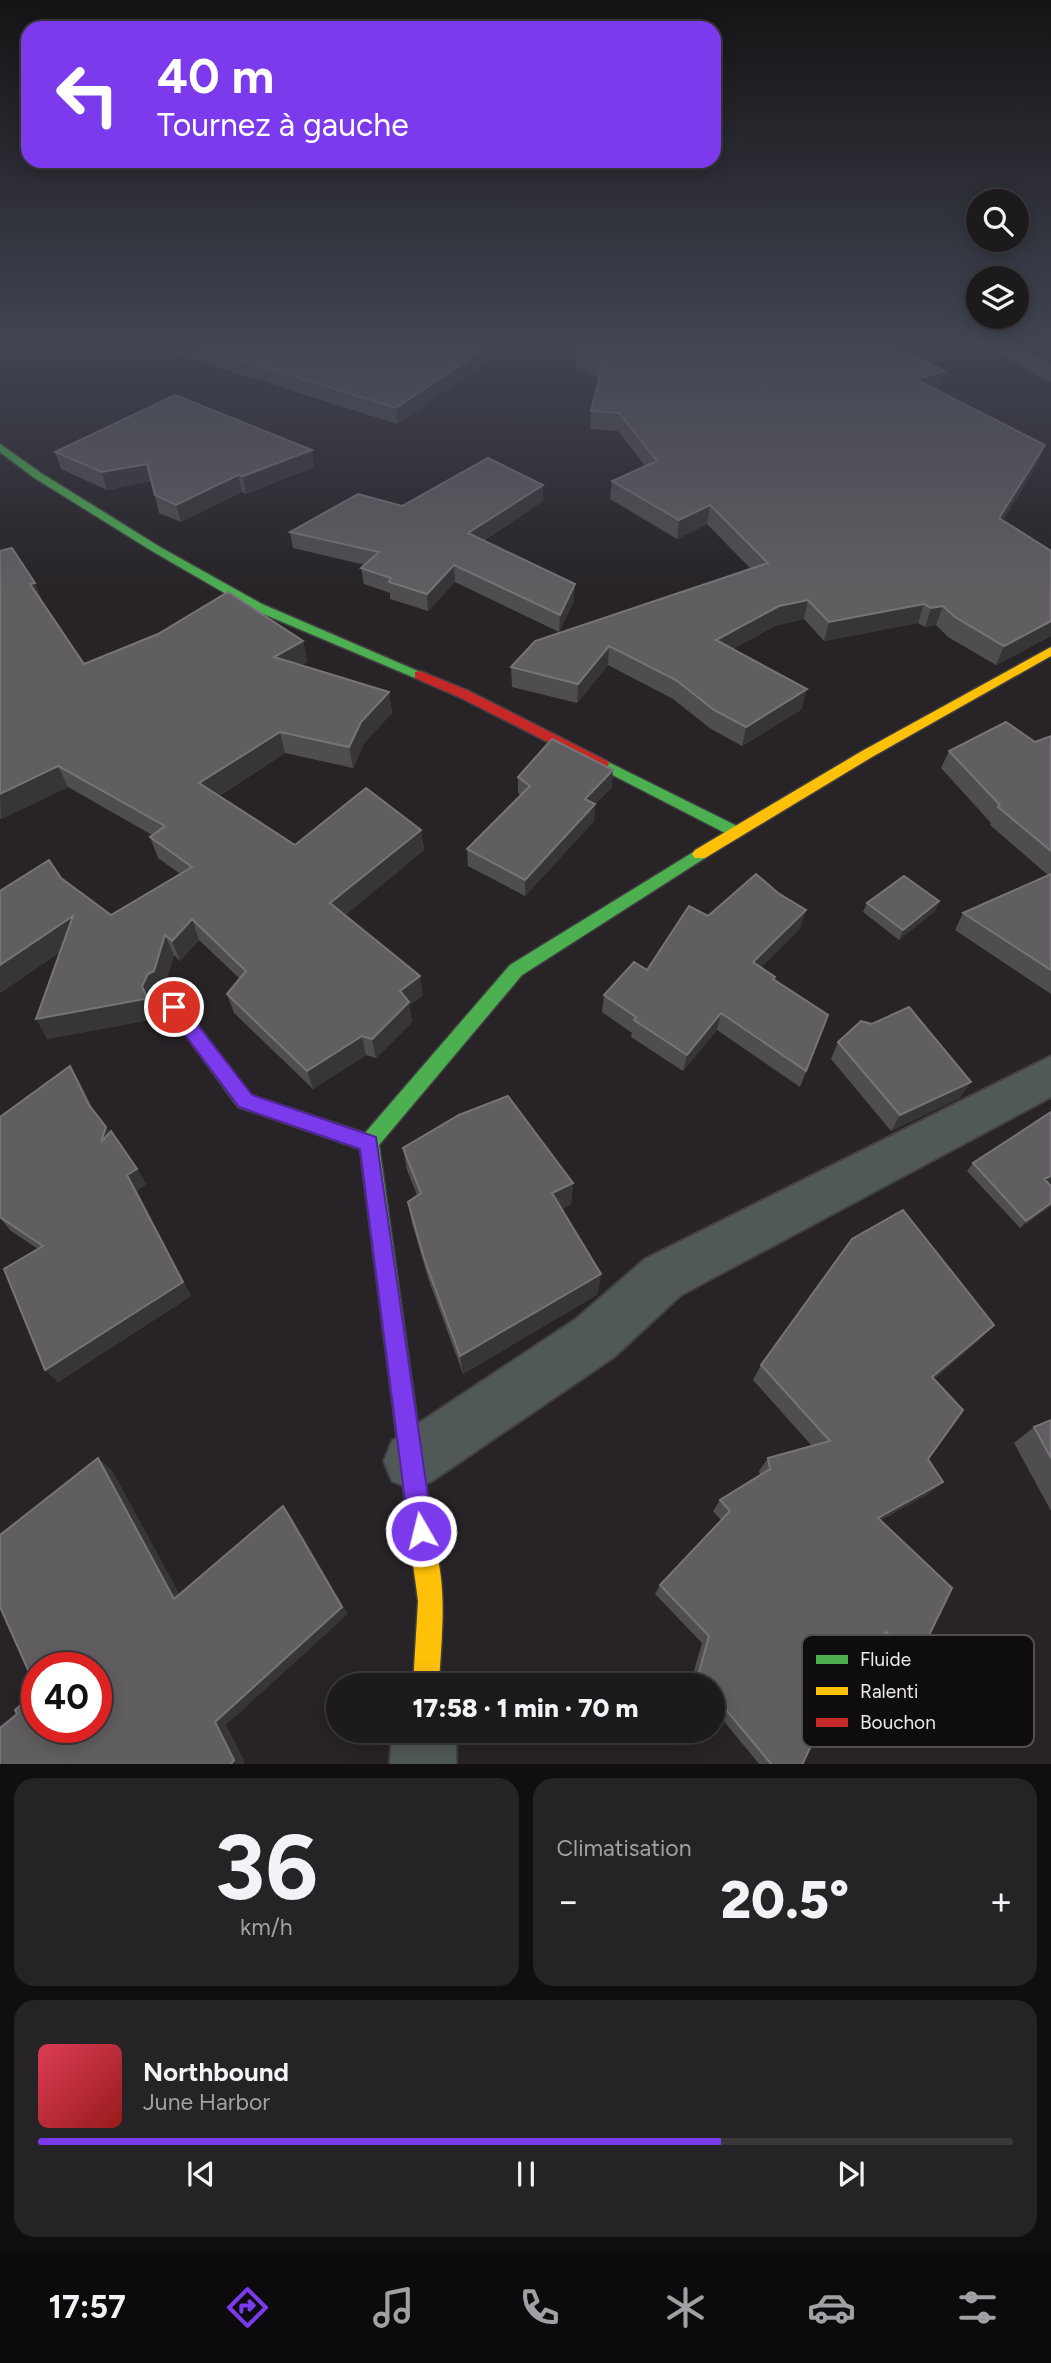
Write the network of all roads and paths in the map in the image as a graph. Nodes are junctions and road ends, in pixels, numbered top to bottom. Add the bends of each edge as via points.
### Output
1 (0, 447) edge
2 (1051, 651) edge
3 (736, 832) junction
4 (174, 1007) dead end
5 (1051, 1075) edge
6 (369, 1143) junction
7 (412, 1461) junction
8 (427, 1673) edge
9 (424, 1743) edge
10 (423, 1764) edge

1 - 3 street via 37,475 258,607 464,694
2 - 3 street
3 - 6 street via 516,970
4 - 6 street via 246,1101
5 - 7 street via 663,1278 595,1338
6 - 7 street
7 - 8 street via 430,1601
9 - 10 street

